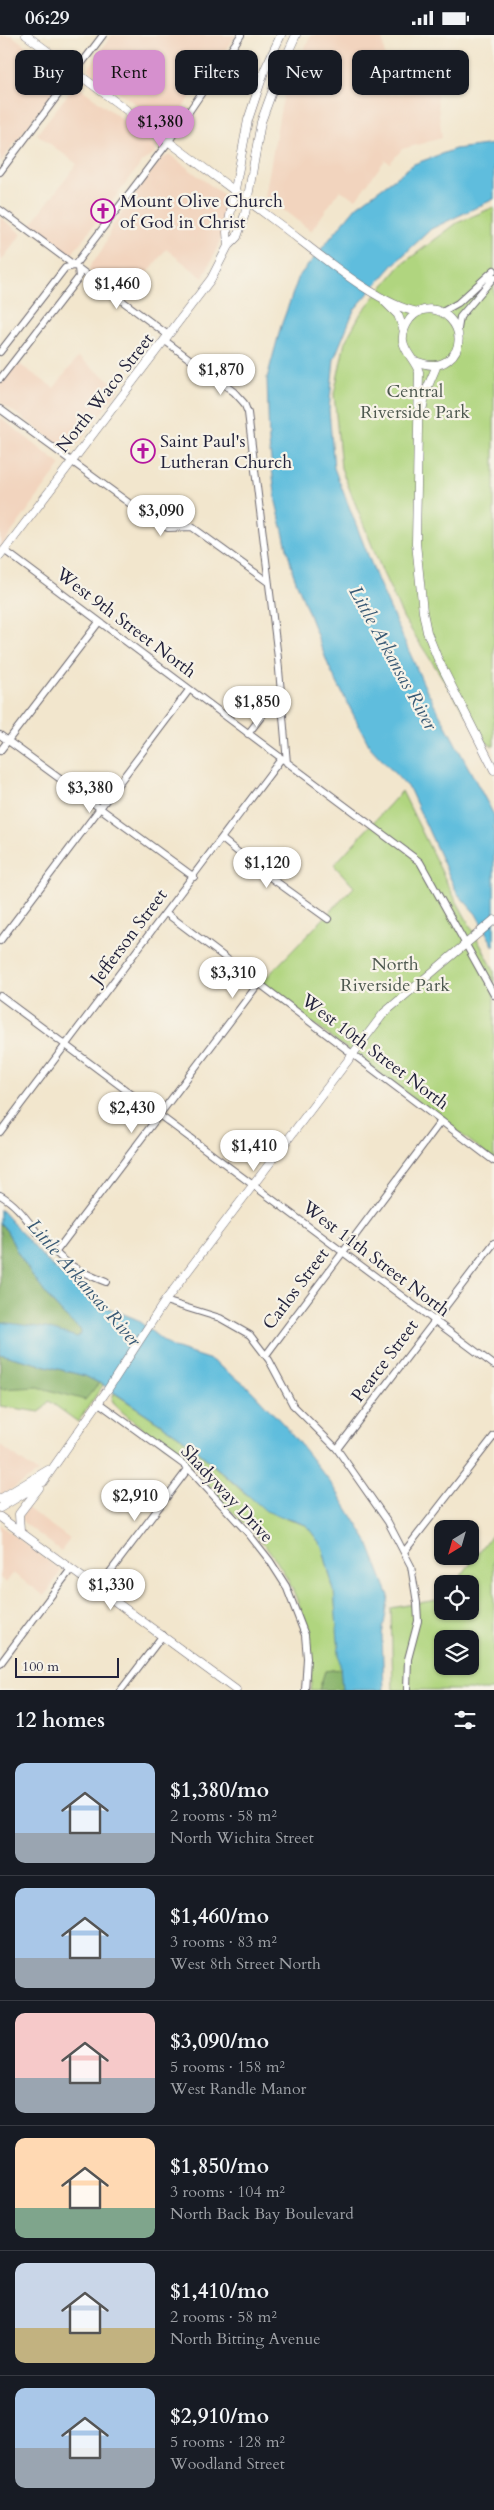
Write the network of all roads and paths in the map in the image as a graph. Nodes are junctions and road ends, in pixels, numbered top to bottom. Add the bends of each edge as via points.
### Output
1 (26, 35) edge
2 (103, 35) edge
3 (241, 35) edge
4 (281, 35) edge
5 (296, 35) edge
6 (46, 50) edge
7 (83, 62) edge
8 (83, 77) edge
9 (59, 95) edge
10 (169, 141) junction
11 (0, 172) edge
12 (235, 192) junction
13 (248, 201) junction
14 (0, 210) edge
15 (228, 246) junction
16 (76, 267) junction
17 (494, 270) edge
18 (494, 277) edge
19 (380, 297) junction
20 (419, 312) junction
21 (442, 312) junction
22 (458, 329) junction
23 (404, 331) junction
24 (166, 338) junction
25 (0, 352) edge
26 (415, 361) junction
27 (437, 365) junction
28 (0, 379) edge
29 (0, 409) edge
30 (419, 430) junction
31 (70, 461) junction
32 (2, 553) edge
33 (268, 582) junction
34 (99, 622) junction
35 (189, 690) junction
36 (280, 691) junction
37 (248, 734) junction
38 (0, 735) edge
39 (8, 741) junction
40 (0, 751) edge
41 (491, 759) edge
42 (284, 761) junction
43 (494, 771) edge
44 (100, 808) junction
45 (222, 839) junction
46 (194, 877) junction
47 (166, 913) junction
48 (328, 919) dead end
49 (494, 920) edge
50 (0, 941) edge
51 (465, 943) junction
52 (259, 983) junction
53 (494, 995) edge
54 (0, 996) edge
55 (66, 1045) junction
56 (352, 1054) junction
57 (160, 1115) junction
58 (441, 1121) junction
59 (0, 1132) edge
60 (494, 1161) edge
61 (253, 1185) junction
62 (0, 1195) edge
63 (494, 1243) edge
64 (55, 1253) junction
65 (342, 1253) junction
66 (106, 1282) dead end
67 (165, 1301) junction
68 (434, 1321) junction
69 (266, 1355) junction
70 (494, 1365) edge
71 (99, 1403) junction
72 (494, 1436) edge
73 (337, 1449) junction
74 (54, 1465) junction
75 (188, 1469) junction
76 (44, 1482) junction
77 (0, 1499) edge
78 (0, 1508) edge
79 (0, 1517) edge
80 (20, 1532) junction
81 (404, 1552) junction
82 (71, 1569) junction
83 (98, 1588) junction
84 (163, 1635) junction
85 (0, 1664) edge
86 (122, 1690) edge
87 (236, 1690) edge
88 (305, 1690) edge
89 (407, 1690) edge

1 - 6 street
2 - 7 street
3 - 10 street
4 - 12 street, North Waco Street via 253,102
5 - 13 street, North Waco Street via 261,122
8 - 10 street
9 - 11 street
10 - 12 street
10 - 16 street
12 - 13 street
12 - 15 street, North Waco Street via 227,233
13 - 15 street, North Waco Street via 237,237
13 - 19 street
14 - 16 street
15 - 24 street, North Waco Street via 211,279
16 - 24 street
16 - 25 street via 65,268
16 - 28 street via 79,277
17 - 21 street via 458,303
18 - 22 street via 460,317
19 - 20 street via 408,311
19 - 23 street via 398,315
20 - 21 street
20 - 23 street via 412,316
21 - 22 street
22 - 27 street via 457,347 446,361
23 - 26 street via 405,347
24 - 31 street, North Waco Street
24 - 33 street via 234,392 248,413
26 - 27 street
26 - 30 street via 419,371
27 - 30 street via 426,391
29 - 31 street
30 - 41 street via 416,543 427,632
31 - 32 street, North Waco Street
31 - 33 street via 155,522 168,528 192,527
32 - 34 street, West 9th Street North
33 - 36 street
34 - 35 street, West 9th Street North
34 - 39 street
35 - 37 street, West 9th Street North
35 - 44 street
36 - 37 street
36 - 42 street
37 - 42 street, West 9th Street North
38 - 39 street
39 - 40 street
39 - 44 street
41 - 43 street
42 - 45 street, Jefferson Street
42 - 51 street, West 9th Street North via 420,862
44 - 46 street
44 - 50 street
45 - 46 street, Jefferson Street
45 - 48 street
46 - 47 street, Jefferson Street
47 - 52 street, West 10th Street North
47 - 55 street, Jefferson Street
49 - 51 street
51 - 53 street, West 9th Street North
51 - 56 street via 384,1013
52 - 56 street, West 10th Street North
52 - 57 street
54 - 55 street, West 11th Street North
55 - 57 street, West 11th Street North
55 - 59 street, Jefferson Street
56 - 58 street, West 10th Street North
56 - 61 street
57 - 61 street, West 11th Street North
57 - 64 street
58 - 60 street, West 10th Street North
58 - 65 street, Carlos Street
61 - 65 street, West 11th Street North
61 - 67 street
62 - 64 street via 17,1208
63 - 68 street, Pearce Street
64 - 66 street via 85,1274
65 - 68 street, West 11th Street North
65 - 69 street, Carlos Street
67 - 69 street via 234,1325 250,1335
67 - 71 street
68 - 70 street, West 11th Street North
68 - 73 street, Pearce Street
69 - 73 street via 293,1405
71 - 74 street
71 - 75 street, Shadyway Drive
72 - 81 street
73 - 81 street via 388,1522
74 - 76 street
74 - 77 street
75 - 83 street
75 - 88 street, Shadyway Drive via 248,1533 286,1586 304,1635 307,1658
76 - 78 street
76 - 80 street via 19,1514
79 - 80 street
80 - 82 street
81 - 89 street via 411,1567 418,1621 408,1659
82 - 83 street
82 - 85 street
83 - 84 street
84 - 86 street
84 - 87 street

